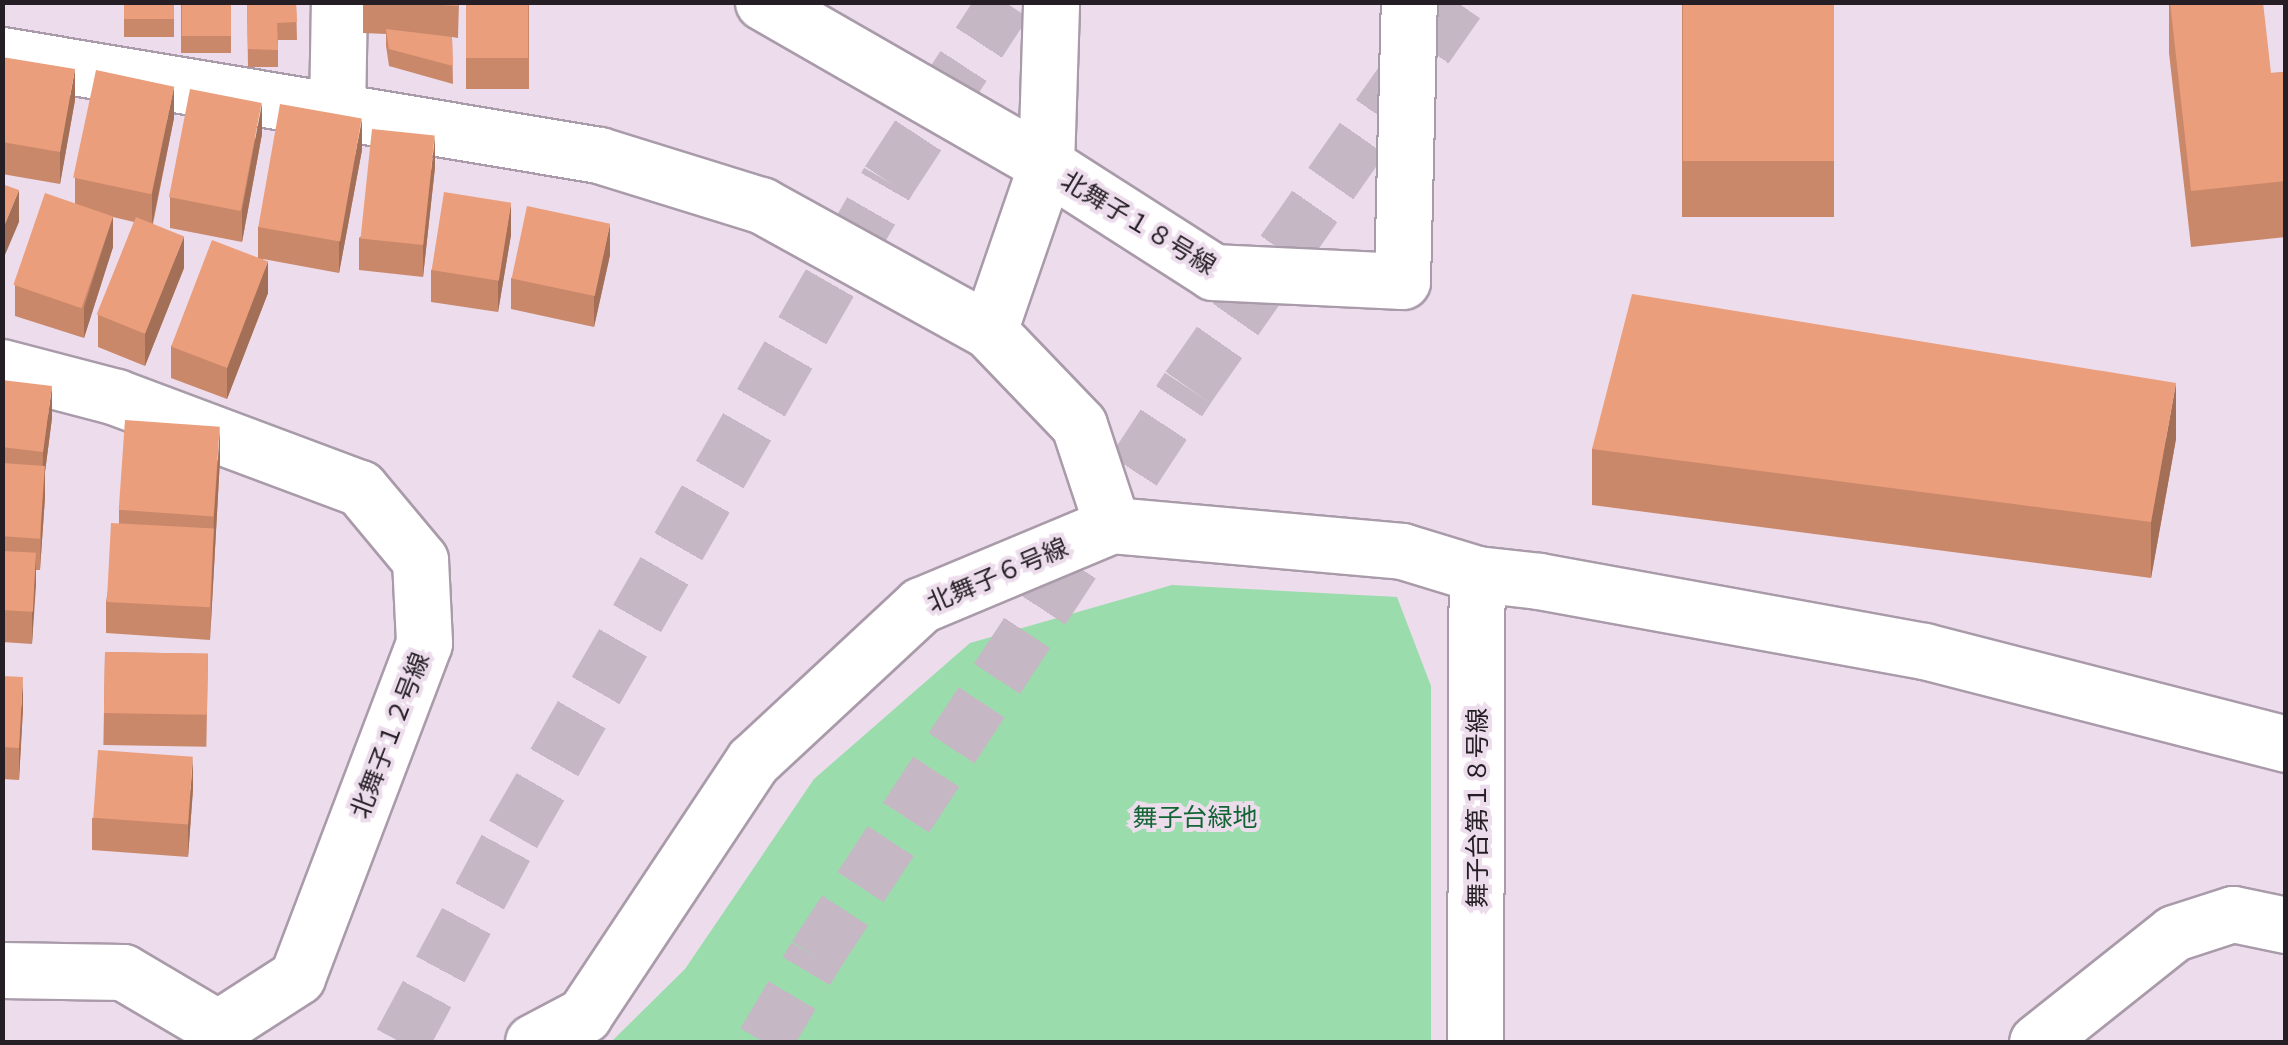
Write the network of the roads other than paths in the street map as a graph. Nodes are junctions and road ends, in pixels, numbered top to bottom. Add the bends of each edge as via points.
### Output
1 (340, 2) edge
2 (763, 2) edge
3 (1051, 2) edge
4 (1409, 2) edge
5 (2, 55) edge
6 (336, 113) junction
7 (1046, 166) junction
8 (989, 331) junction
9 (2, 367) edge
10 (1112, 526) junction
11 (1477, 574) junction
12 (2286, 744) edge
13 (2286, 926) edge
14 (2, 970) edge
15 (218, 1035) edge
16 (534, 1042) edge
17 (1474, 1042) edge
18 (2037, 1042) edge

1 - 6 street
2 - 7 street, 北舞子１８号線
3 - 7 street
4 - 7 street, 北舞子１８号線 via 1402,281 1213,272
5 - 6 street
6 - 8 street via 600,154 761,205
7 - 8 street
8 - 10 street via 1078,426
9 - 15 street, 北舞子１２号線 via 116,397 360,488 420,560 424,642 297,977
10 - 11 street, 北舞子６号線 via 1402,551
10 - 16 street, 北舞子６号線 via 921,604 753,761 584,1016
11 - 12 street, 北舞子６号線 via 1924,651
11 - 17 street, 舞子台第１８号線
13 - 18 street via 2233,914 2174,934
14 - 15 street via 123,972

